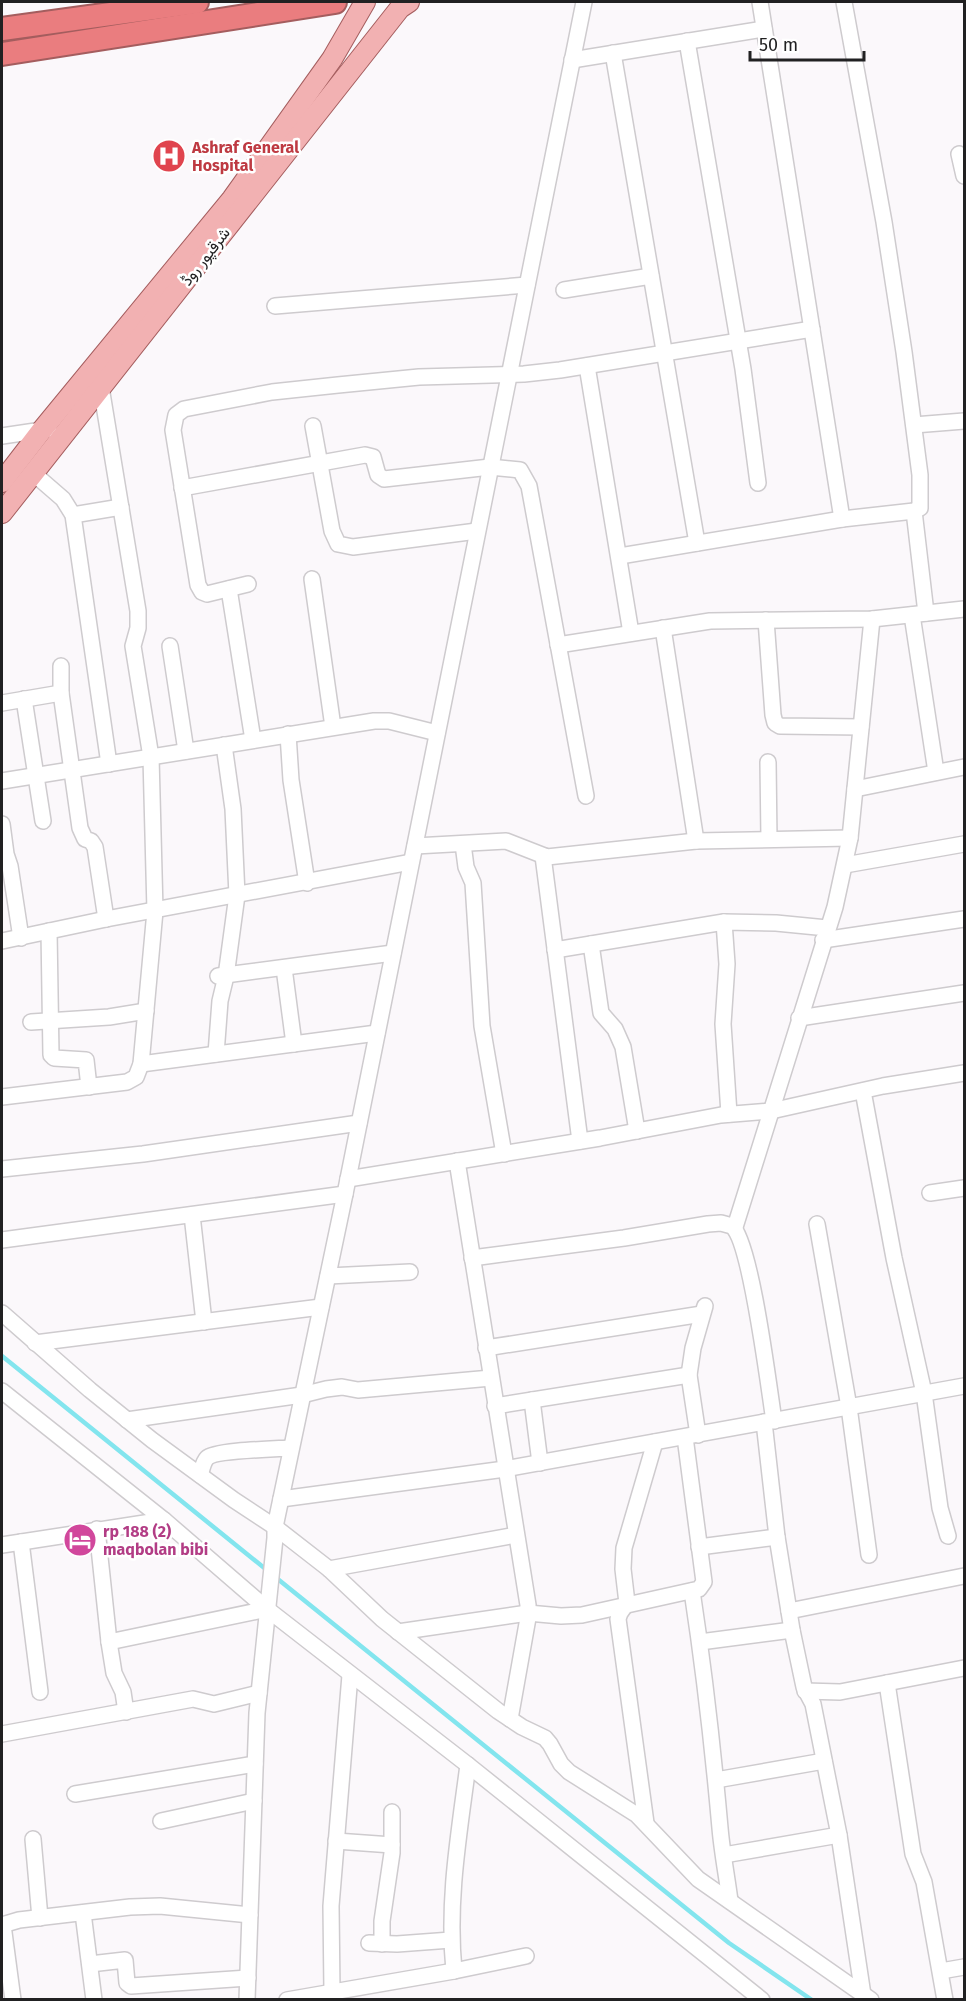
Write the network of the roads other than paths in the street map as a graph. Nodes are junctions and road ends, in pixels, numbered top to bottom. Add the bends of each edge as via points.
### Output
1 (197, 2) edge
2 (335, 2) edge
3 (365, 2) edge
4 (409, 2) edge
5 (584, 2) edge
6 (760, 2) edge
7 (844, 2) edge
8 (2, 29) edge
9 (764, 29) junction
10 (687, 41) junction
11 (613, 53) junction
12 (2, 54) edge
13 (572, 60) junction
14 (959, 154) dead end
15 (964, 176) edge
16 (651, 276) junction
17 (527, 285) junction
18 (564, 290) dead end
19 (275, 306) dead end
20 (812, 329) junction
21 (739, 342) junction
22 (664, 354) junction
23 (587, 366) junction
24 (509, 374) junction
25 (101, 387) junction
26 (964, 421) edge
27 (71, 425) junction
28 (914, 425) junction
29 (312, 426) dead end
30 (42, 430) junction
31 (2, 436) edge
32 (319, 463) junction
33 (490, 467) junction
34 (33, 473) junction
35 (2, 482) edge
36 (758, 483) dead end
37 (182, 488) junction
38 (121, 507) junction
39 (914, 511) junction
40 (2, 513) edge
41 (73, 515) junction
42 (842, 519) junction
43 (477, 531) junction
44 (697, 543) junction
45 (620, 555) junction
46 (312, 579) dead end
47 (248, 584) dead end
48 (229, 589) junction
49 (964, 609) edge
50 (919, 614) junction
51 (872, 619) junction
52 (766, 620) junction
53 (663, 628) junction
54 (631, 633) junction
55 (558, 645) junction
56 (170, 646) dead end
57 (60, 666) dead end
58 (61, 693) junction
59 (24, 699) junction
60 (2, 703) edge
61 (333, 727) junction
62 (861, 727) junction
63 (437, 732) junction
64 (288, 734) junction
65 (253, 740) junction
66 (224, 745) junction
67 (186, 751) junction
68 (151, 757) junction
69 (768, 762) dead end
70 (109, 764) junction
71 (964, 766) edge
72 (72, 770) junction
73 (936, 772) junction
74 (36, 776) junction
75 (2, 781) edge
76 (855, 789) junction
77 (586, 796) dead end
78 (43, 821) dead end
79 (2, 824) edge
80 (850, 838) junction
81 (769, 839) junction
82 (696, 841) junction
83 (464, 844) junction
84 (964, 844) edge
85 (415, 846) junction
86 (543, 856) junction
87 (411, 862) junction
88 (845, 865) junction
89 (307, 883) junction
90 (237, 895) junction
91 (155, 911) junction
92 (106, 919) junction
93 (964, 920) edge
94 (724, 922) junction
95 (49, 932) junction
96 (825, 934) junction
97 (21, 938) junction
98 (2, 941) edge
99 (591, 944) junction
100 (555, 950) junction
101 (393, 953) junction
102 (284, 968) junction
103 (222, 976) junction
104 (964, 993) edge
105 (146, 1011) junction
106 (799, 1018) junction
107 (31, 1022) dead end
108 (49, 1022) junction
109 (377, 1034) junction
110 (294, 1044) junction
111 (216, 1054) junction
112 (141, 1064) junction
113 (964, 1073) edge
114 (90, 1086) junction
115 (863, 1091) junction
116 (2, 1097) edge
117 (771, 1111) junction
118 (729, 1114) junction
119 (359, 1123) junction
120 (637, 1131) junction
121 (580, 1141) junction
122 (504, 1154) junction
123 (457, 1161) junction
124 (2, 1169) edge
125 (346, 1187) junction
126 (964, 1188) edge
127 (930, 1193) dead end
128 (192, 1215) junction
129 (817, 1224) dead end
130 (735, 1227) junction
131 (2, 1240) edge
132 (472, 1258) junction
133 (410, 1272) dead end
134 (328, 1276) junction
135 (321, 1307) junction
136 (2, 1313) edge
137 (204, 1322) junction
138 (35, 1342) junction
139 (486, 1348) junction
140 (689, 1375) junction
141 (491, 1378) junction
142 (964, 1386) edge
143 (2, 1392) edge
144 (924, 1394) junction
145 (302, 1395) junction
146 (532, 1400) junction
147 (495, 1406) junction
148 (849, 1407) junction
149 (127, 1420) junction
150 (769, 1422) junction
151 (691, 1436) junction
152 (655, 1442) junction
153 (291, 1448) junction
154 (540, 1463) junction
155 (505, 1469) junction
156 (200, 1475) junction
157 (281, 1499) junction
158 (164, 1520) junction
159 (97, 1529) junction
160 (275, 1533) junction
161 (516, 1535) junction
162 (948, 1536) dead end
163 (777, 1537) junction
164 (21, 1542) junction
165 (2, 1545) edge
166 (699, 1547) junction
167 (869, 1555) dead end
168 (329, 1569) junction
169 (964, 1576) edge
170 (692, 1591) junction
171 (625, 1606) junction
172 (267, 1609) junction
173 (789, 1611) junction
174 (528, 1613) junction
175 (792, 1630) junction
176 (398, 1632) junction
177 (109, 1641) junction
178 (700, 1642) junction
179 (964, 1670) edge
180 (350, 1675) junction
181 (887, 1683) junction
182 (806, 1691) junction
183 (40, 1692) dead end
184 (259, 1693) junction
185 (126, 1712) junction
186 (510, 1719) junction
187 (2, 1734) edge
188 (824, 1761) junction
189 (255, 1764) junction
190 (468, 1765) junction
191 (716, 1780) junction
192 (75, 1794) dead end
193 (254, 1801) junction
194 (392, 1812) dead end
195 (161, 1821) dead end
196 (646, 1823) junction
197 (839, 1835) junction
198 (33, 1839) dead end
199 (336, 1841) junction
200 (392, 1845) junction
201 (724, 1855) junction
202 (730, 1901) junction
203 (83, 1912) junction
204 (250, 1915) junction
205 (40, 1918) junction
206 (2, 1925) edge
207 (451, 1940) junction
208 (526, 1956) dead end
209 (90, 1964) junction
210 (964, 1967) edge
211 (454, 1971) junction
212 (941, 1971) junction
213 (248, 1978) junction
214 (332, 1992) junction
215 (867, 1997) edge
216 (757, 1999) edge
217 (13, 2000) edge
218 (94, 2000) edge
219 (247, 2000) edge
220 (287, 2000) edge
221 (945, 2000) edge

1 - 8 highway
2 - 12 highway
3 - 30 main road, شرقپور روڈ via 332,59 232,199
4 - 25 main road, شرقپور روڈ via 400,8
5 - 13 street
6 - 9 street
7 - 28 street via 884,222
9 - 10 street
9 - 20 street
10 - 11 street
10 - 21 street
11 - 13 street
11 - 16 street
13 - 17 street
14 - 15 street
16 - 18 street
16 - 22 street
17 - 19 street
17 - 24 street
20 - 21 street
20 - 42 street
21 - 22 street
21 - 36 street
22 - 23 street
22 - 44 street
23 - 24 street
23 - 45 street
24 - 33 street
24 - 37 street via 338,385 184,409 176,415 173,430
25 - 27 main road, شرقپور روڈ
25 - 38 street
26 - 28 street
27 - 30 street
27 - 34 main road, شرقپور روڈ
28 - 39 street via 921,498 920,508
29 - 32 street
30 - 31 street
30 - 35 main road, شرقپور روڈ
32 - 33 street via 370,455 384,479
32 - 37 street
32 - 43 street via 333,537 341,546
33 - 43 street
33 - 55 street via 520,470 526,478
34 - 40 main road, شرقپور روڈ
34 - 41 street via 63,499
37 - 48 street via 198,585 207,594
38 - 41 street
38 - 68 street via 139,620 133,645
39 - 42 street
39 - 50 street
41 - 70 street
42 - 44 street
43 - 63 street
44 - 45 street
45 - 54 street
46 - 61 street
47 - 48 street
48 - 65 street
49 - 50 street
50 - 51 street
50 - 73 street
51 - 52 street
51 - 62 street
52 - 53 street via 710,621
52 - 62 street via 775,723
53 - 54 street
53 - 82 street
54 - 55 street
55 - 77 street
56 - 67 street
57 - 58 street
58 - 59 street
58 - 72 street
59 - 60 street
59 - 74 street
61 - 63 street via 389,721
61 - 64 street
62 - 76 street
63 - 85 street
64 - 65 street
64 - 89 street
65 - 66 street
66 - 67 street
66 - 90 street via 233,809
67 - 68 street
68 - 70 street
68 - 91 street
69 - 81 street
70 - 72 street
71 - 73 street
72 - 74 street
72 - 92 street via 80,828 95,847
73 - 76 street
74 - 75 street
74 - 78 street
76 - 80 street
79 - 97 street
80 - 81 street
80 - 88 street
81 - 82 street
82 - 86 street
83 - 85 street
83 - 86 street via 506,841
83 - 122 street via 466,867 473,883 484,1047
84 - 88 street
85 - 87 street
86 - 100 street
87 - 89 street
87 - 101 street
88 - 96 street
89 - 90 street
90 - 91 street
90 - 103 street
91 - 92 street
91 - 105 street
92 - 95 street
93 - 96 street
94 - 96 street via 776,923
94 - 99 street
94 - 118 street via 727,964 723,1024
95 - 97 street
95 - 108 street
96 - 106 street
97 - 98 street
99 - 100 street
99 - 120 street via 601,1013 615,1029 623,1047
100 - 121 street
101 - 102 street
101 - 109 street
102 - 103 street
102 - 110 street
103 - 111 street
104 - 106 street
105 - 108 street
105 - 112 street
106 - 117 street
107 - 108 street
108 - 114 street via 51,1056 86,1060
109 - 110 street
109 - 119 street
110 - 111 street
111 - 112 street
112 - 114 street via 132,1080
113 - 115 street
114 - 116 street
115 - 117 street
115 - 144 street
117 - 118 street
117 - 130 street
118 - 120 street
119 - 124 street via 143,1154
119 - 125 street
120 - 121 street
121 - 122 street
122 - 123 street
123 - 125 street
123 - 132 street
125 - 128 street
125 - 134 street
126 - 127 street
128 - 131 street
128 - 137 street
129 - 148 street
130 - 132 street via 708,1224
130 - 150 street via 753,1288
132 - 139 street
133 - 134 street
134 - 135 street
135 - 137 street
135 - 145 street
136 - 138 street
137 - 138 street
138 - 149 street
139 - 140 street via 704,1309
139 - 141 street
140 - 146 street
140 - 151 street
141 - 145 street via 358,1390 338,1387
141 - 147 street
142 - 144 street
143 - 158 street
144 - 148 street
144 - 162 street via 940,1508
145 - 149 street
145 - 153 street
146 - 147 street
146 - 154 street
147 - 155 street
148 - 150 street
148 - 167 street
149 - 156 street
150 - 151 street
150 - 163 street
151 - 152 street
151 - 166 street
152 - 154 street
152 - 171 street via 624,1548
153 - 156 street via 210,1456
153 - 157 street
154 - 155 street
155 - 157 street
155 - 161 street
156 - 160 street
157 - 160 street
158 - 159 street
158 - 172 street
159 - 164 street
159 - 177 street
160 - 168 street
160 - 172 street
161 - 168 street
161 - 174 street
163 - 166 street
163 - 173 street
164 - 165 street
164 - 183 street
166 - 170 street via 704,1582
168 - 176 street
169 - 173 street
170 - 171 street
170 - 178 street
171 - 174 street via 582,1615
171 - 196 street via 618,1619
172 - 177 street
172 - 180 street
172 - 184 street
173 - 175 street
174 - 176 street
174 - 186 street
175 - 178 street
175 - 182 street
176 - 186 street
177 - 185 street
178 - 191 street
179 - 181 street
180 - 190 street
180 - 199 street
181 - 182 street via 840,1692
181 - 212 street via 915,1861 924,1882
182 - 188 street via 813,1704
184 - 185 street via 214,1704 194,1700
184 - 189 street
185 - 187 street
186 - 196 street via 545,1738 569,1772
188 - 191 street
188 - 197 street
189 - 192 street
189 - 193 street
190 - 207 street via 452,1878
190 - 216 street
191 - 201 street
193 - 195 street
193 - 204 street
194 - 200 street
196 - 202 street via 686,1868
197 - 201 street
197 - 215 street
198 - 205 street
199 - 200 street
199 - 214 street
200 - 207 street via 382,1921 375,1944
201 - 202 street
202 - 215 street
203 - 204 street via 160,1906
203 - 205 street
203 - 209 street
204 - 213 street
205 - 206 street
206 - 217 street
207 - 211 street
208 - 211 street
209 - 213 street via 125,1960 127,1983 131,1986
209 - 218 street
210 - 212 street
211 - 214 street
212 - 221 street
213 - 219 street
214 - 220 street

